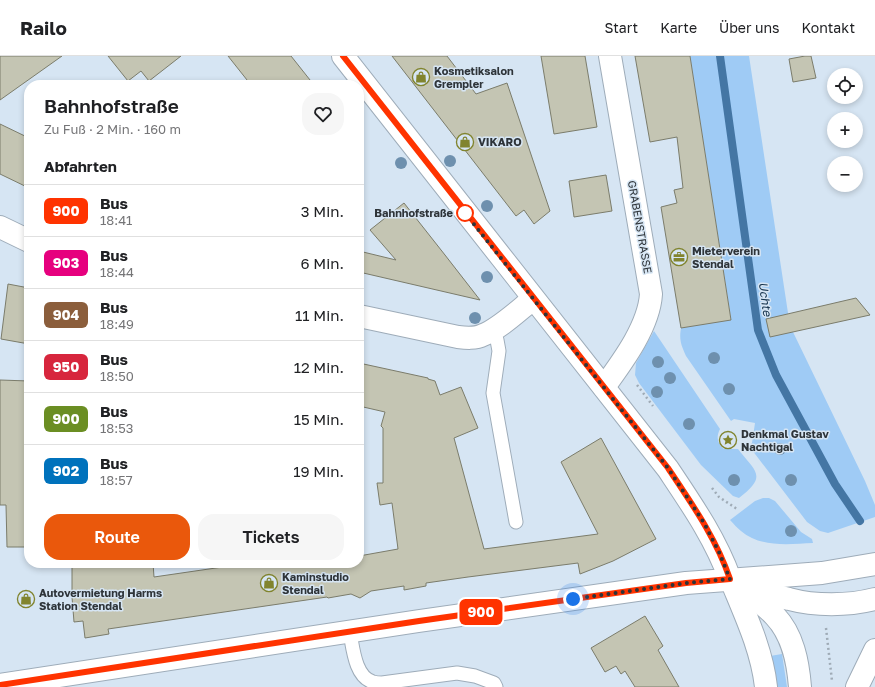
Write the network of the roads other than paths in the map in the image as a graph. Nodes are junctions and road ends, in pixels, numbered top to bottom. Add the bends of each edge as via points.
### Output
1 (343, 56) edge
2 (610, 56) edge
3 (362, 80) edge
4 (364, 83) edge
5 (0, 227) edge
6 (24, 239) edge
7 (533, 299) junction
8 (364, 317) edge
9 (493, 330) junction
10 (604, 387) junction
11 (516, 522) dead end
12 (875, 564) edge
13 (730, 579) junction
14 (875, 599) edge
15 (350, 633) junction
16 (873, 663) edge
17 (39, 683) edge
18 (0, 685) edge
19 (496, 687) edge
20 (766, 687) edge
21 (800, 687) edge
22 (857, 687) edge

1 - 3 main road
2 - 10 main road, GRABENSTRASSE via 651,304 629,352
4 - 7 main road
5 - 6 main road
7 - 9 main road
7 - 10 main road
8 - 9 main road via 458,337 482,336
9 - 11 lane via 499,351 493,393
10 - 13 main road via 668,468 699,515 716,544
12 - 13 main road via 822,573
13 - 14 main road via 789,599 811,603 840,604
13 - 15 main road via 666,586
13 - 20 main road via 758,651
13 - 21 main road via 775,616 784,628 796,657
15 - 17 main road
15 - 19 lane via 359,669 364,677 373,682 457,673 475,676 494,683
16 - 22 main road
17 - 18 main road

